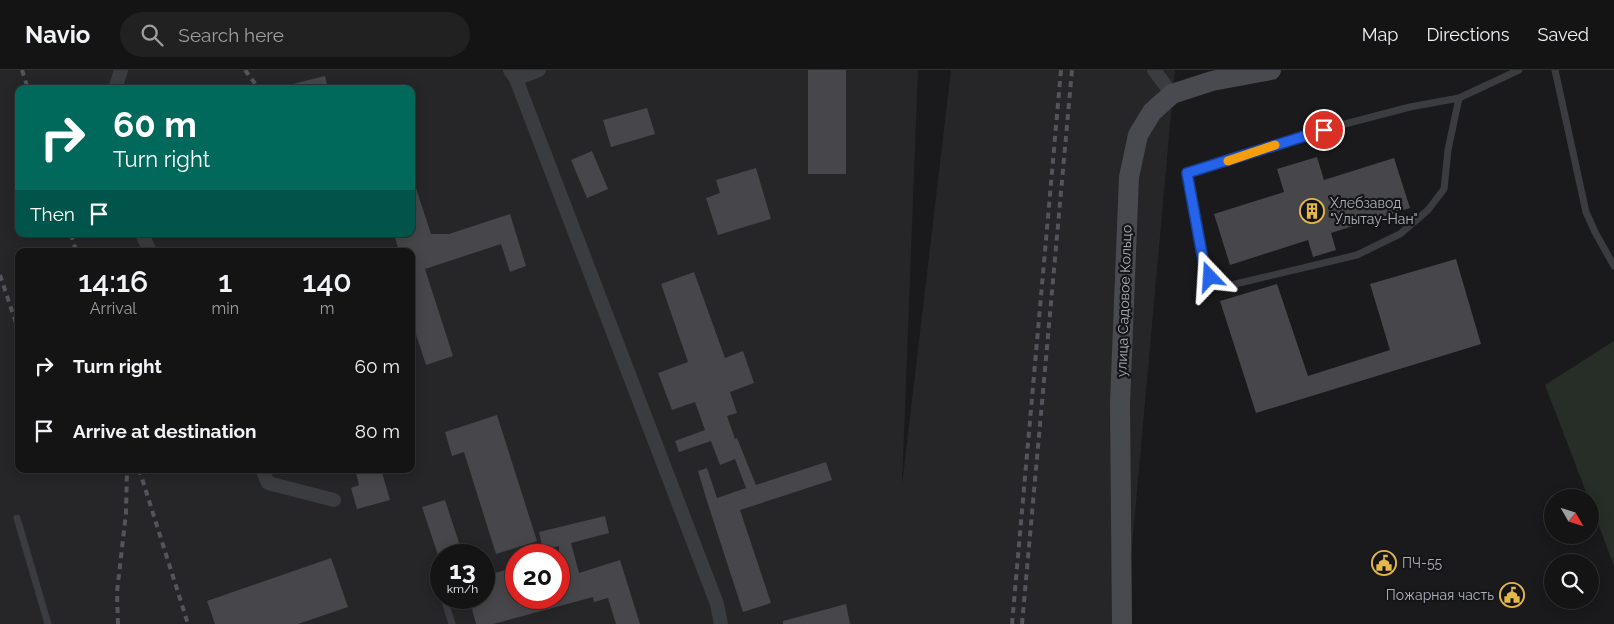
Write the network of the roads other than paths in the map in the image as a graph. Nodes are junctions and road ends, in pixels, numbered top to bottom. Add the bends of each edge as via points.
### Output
1 (121, 70) edge
2 (539, 70) edge
3 (1154, 70) edge
4 (1272, 70) edge
5 (1520, 70) edge
6 (1555, 70) edge
7 (513, 75) edge
8 (117, 85) edge
9 (1172, 94) junction
10 (1459, 98) junction
11 (1614, 266) edge
12 (264, 473) edge
13 (334, 500) dead end
14 (17, 518) dead end
15 (447, 609) edge
16 (48, 624) edge
17 (452, 624) edge
18 (722, 624) edge
19 (1122, 624) edge

1 - 8 street
2 - 7 street
3 - 9 street
4 - 9 street, улица Садовое Кольцо via 1212,81
5 - 10 lane
6 - 11 lane via 1586,212
7 - 18 street via 718,604
9 - 19 street, улица Садовое Кольцо via 1152,112 1138,134 1129,177 1120,403
10 - 10 lane via 1341,125 1187,173 1204,265 1210,277 1227,286 1357,255 1400,234 1428,210 1444,189
12 - 13 street via 268,483
14 - 16 lane
15 - 17 lane

